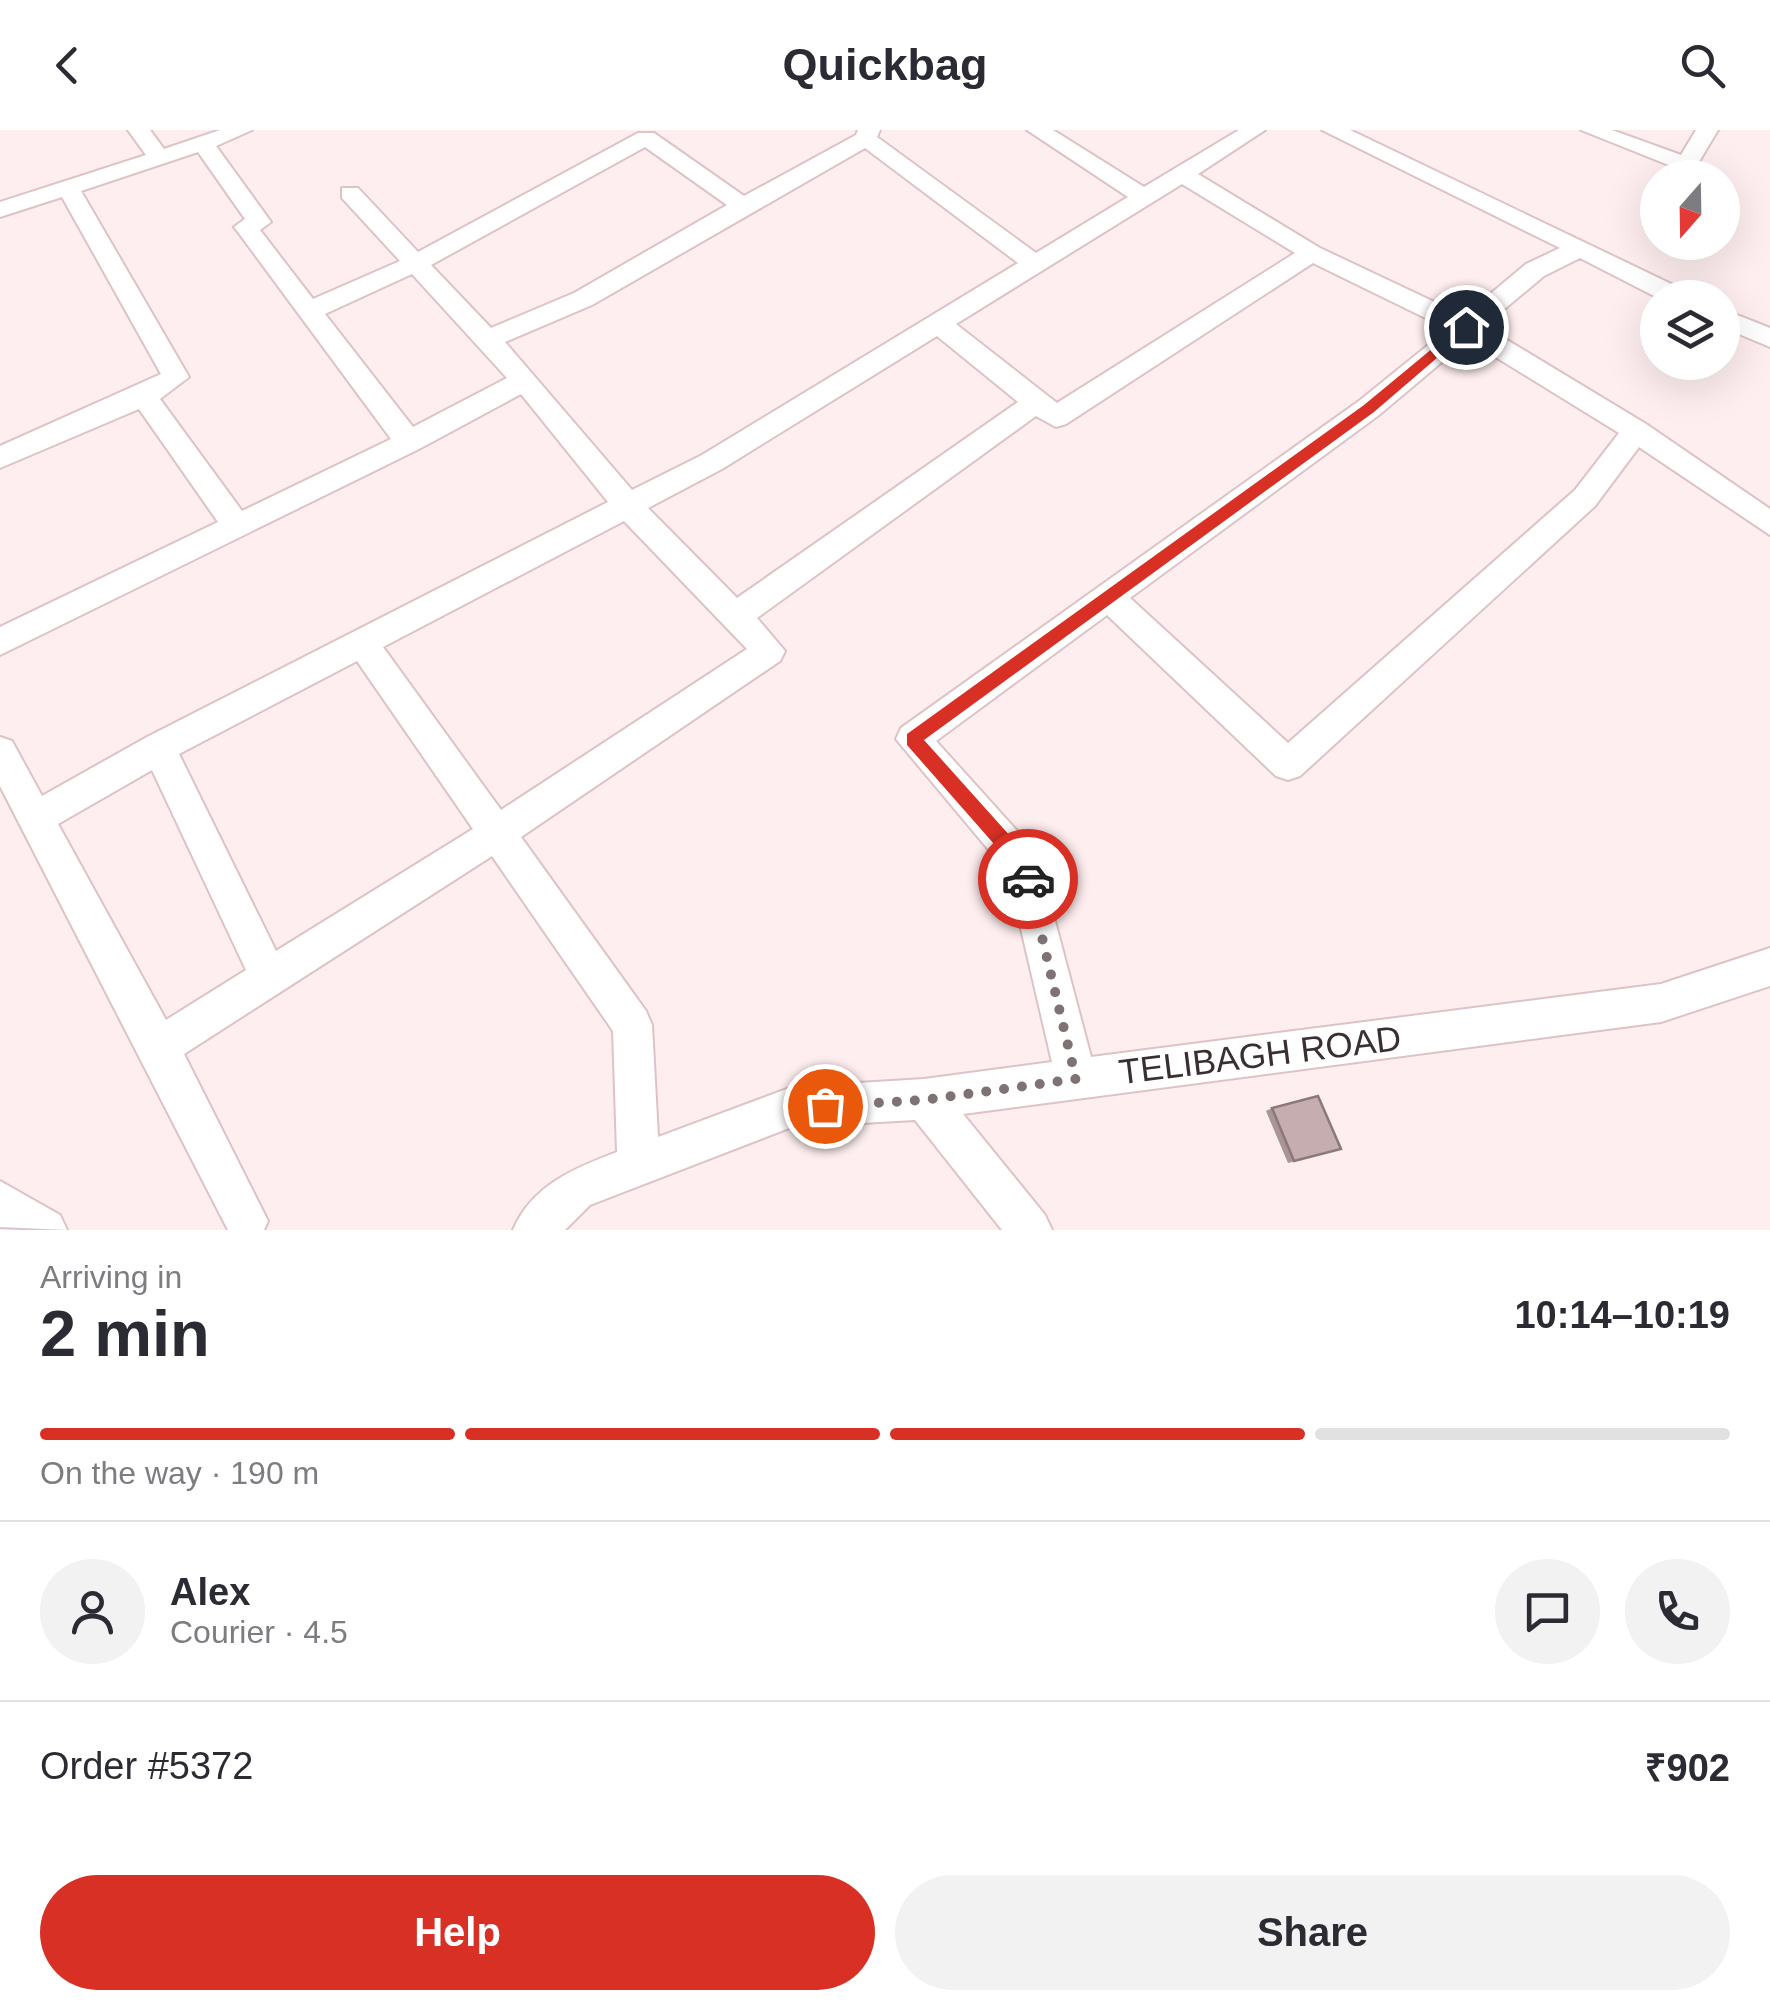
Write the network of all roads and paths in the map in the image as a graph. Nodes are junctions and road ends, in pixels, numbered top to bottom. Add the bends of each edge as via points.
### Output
1 (138, 130) edge
2 (240, 130) edge
3 (1038, 130) edge
4 (1254, 130) edge
5 (1333, 130) edge
6 (1592, 130) edge
7 (1707, 130) edge
8 (867, 134) edge
9 (204, 142) junction
10 (159, 157) junction
11 (1181, 174) junction
12 (68, 188) junction
13 (350, 193) dead end
14 (1144, 196) junction
15 (743, 206) junction
16 (0, 210) edge
17 (1580, 248) junction
18 (1312, 254) junction
19 (1034, 263) junction
20 (414, 264) junction
21 (1644, 280) edge
22 (309, 311) junction
23 (937, 323) junction
24 (1740, 325) edge
25 (1466, 327) junction
26 (1770, 338) edge
27 (487, 340) junction
28 (526, 380) junction
29 (144, 396) junction
30 (1037, 402) junction
31 (1636, 432) junction
32 (409, 442) junction
33 (0, 458) edge
34 (628, 506) junction
35 (1770, 524) edge
36 (237, 526) junction
37 (1108, 598) junction
38 (735, 616) junction
39 (0, 642) edge
40 (364, 644) junction
41 (159, 748) junction
42 (0, 752) edge
43 (36, 818) junction
44 (497, 833) junction
45 (1770, 967) edge
46 (269, 978) junction
47 (159, 1047) junction
48 (1076, 1079) junction
49 (924, 1100) junction
50 (639, 1166) junction
51 (0, 1202) edge
52 (246, 1221) dead end
53 (44, 1230) edge
54 (536, 1230) edge
55 (1030, 1230) edge

1 - 10 street
2 - 9 street
3 - 14 street
4 - 11 street
5 - 17 street
6 - 7 street via 1686,165
8 - 15 street
8 - 19 street
9 - 10 street
9 - 22 street via 259,222 246,227
10 - 12 street
11 - 14 street
11 - 18 street
12 - 16 street
12 - 29 street via 176,377
13 - 20 street
14 - 19 street
15 - 20 street via 646,138
15 - 27 street via 583,298
17 - 21 street
17 - 25 street via 1535,270
18 - 25 street
18 - 30 street via 1056,417
19 - 23 street
20 - 22 street
20 - 27 street
22 - 32 street
23 - 30 street
23 - 34 street
24 - 26 street
25 - 31 street
25 - 37 street via 1369,408
27 - 28 street
28 - 32 street
28 - 34 street
29 - 33 street
29 - 36 street
30 - 38 street
31 - 35 street
31 - 37 street via 1585,498 1288,765
32 - 36 street
34 - 38 street
34 - 40 street
36 - 39 street
37 - 48 street via 913,739 1024,864
38 - 44 street via 770,651
40 - 41 street
40 - 44 street
41 - 43 street
41 - 46 street
42 - 43 street
43 - 47 street
44 - 46 street
44 - 50 street via 632,1024
45 - 48 street, TELIBAGH ROAD via 1661,1003
46 - 47 street
47 - 52 street
48 - 49 street, TELIBAGH ROAD
49 - 50 street, TELIBAGH ROAD via 792,1108
49 - 55 street
50 - 54 street, TELIBAGH ROAD via 576,1190
51 - 53 street

